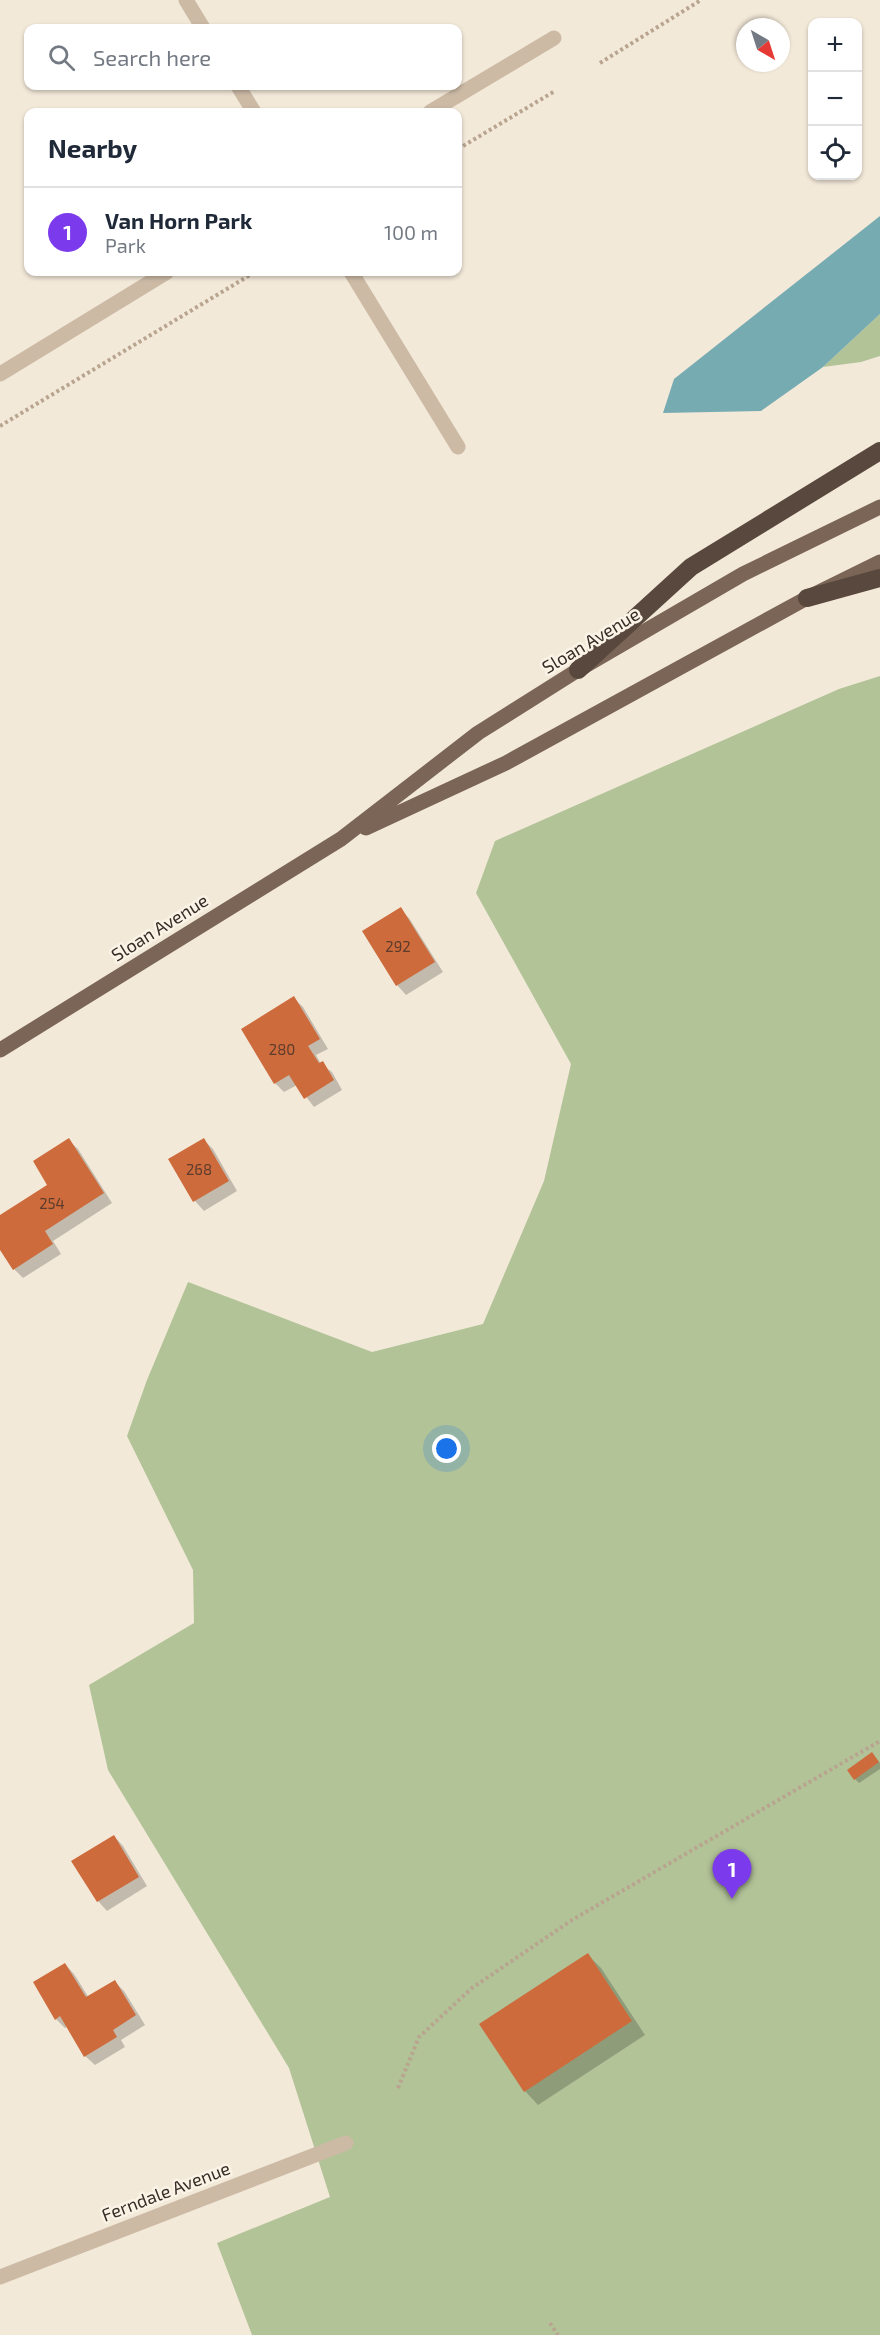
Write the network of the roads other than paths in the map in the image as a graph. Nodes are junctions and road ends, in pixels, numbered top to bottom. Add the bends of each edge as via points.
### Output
1 (186, 0) edge
2 (201, 24) edge
3 (554, 38) dead end
4 (240, 90) edge
5 (252, 108) edge
6 (437, 108) edge
7 (160, 276) edge
8 (353, 276) edge
9 (0, 374) edge
10 (458, 447) dead end
11 (880, 450) edge
12 (880, 507) edge
13 (880, 562) edge
14 (880, 578) edge
15 (807, 598) junction
16 (578, 670) junction
17 (341, 839) junction
18 (0, 1050) edge
19 (346, 2143) dead end
20 (0, 2277) edge

1 - 2 street
3 - 6 street
4 - 5 street
7 - 9 street
8 - 10 street
11 - 16 highway via 691,567
12 - 16 main road, Sloan Avenue via 743,574
13 - 15 main road, Sloan Avenue
14 - 15 highway
15 - 17 main road, Sloan Avenue via 506,763
16 - 17 main road, Sloan Avenue via 478,733
17 - 18 main road, Sloan Avenue
19 - 20 street, Ferndale Avenue

